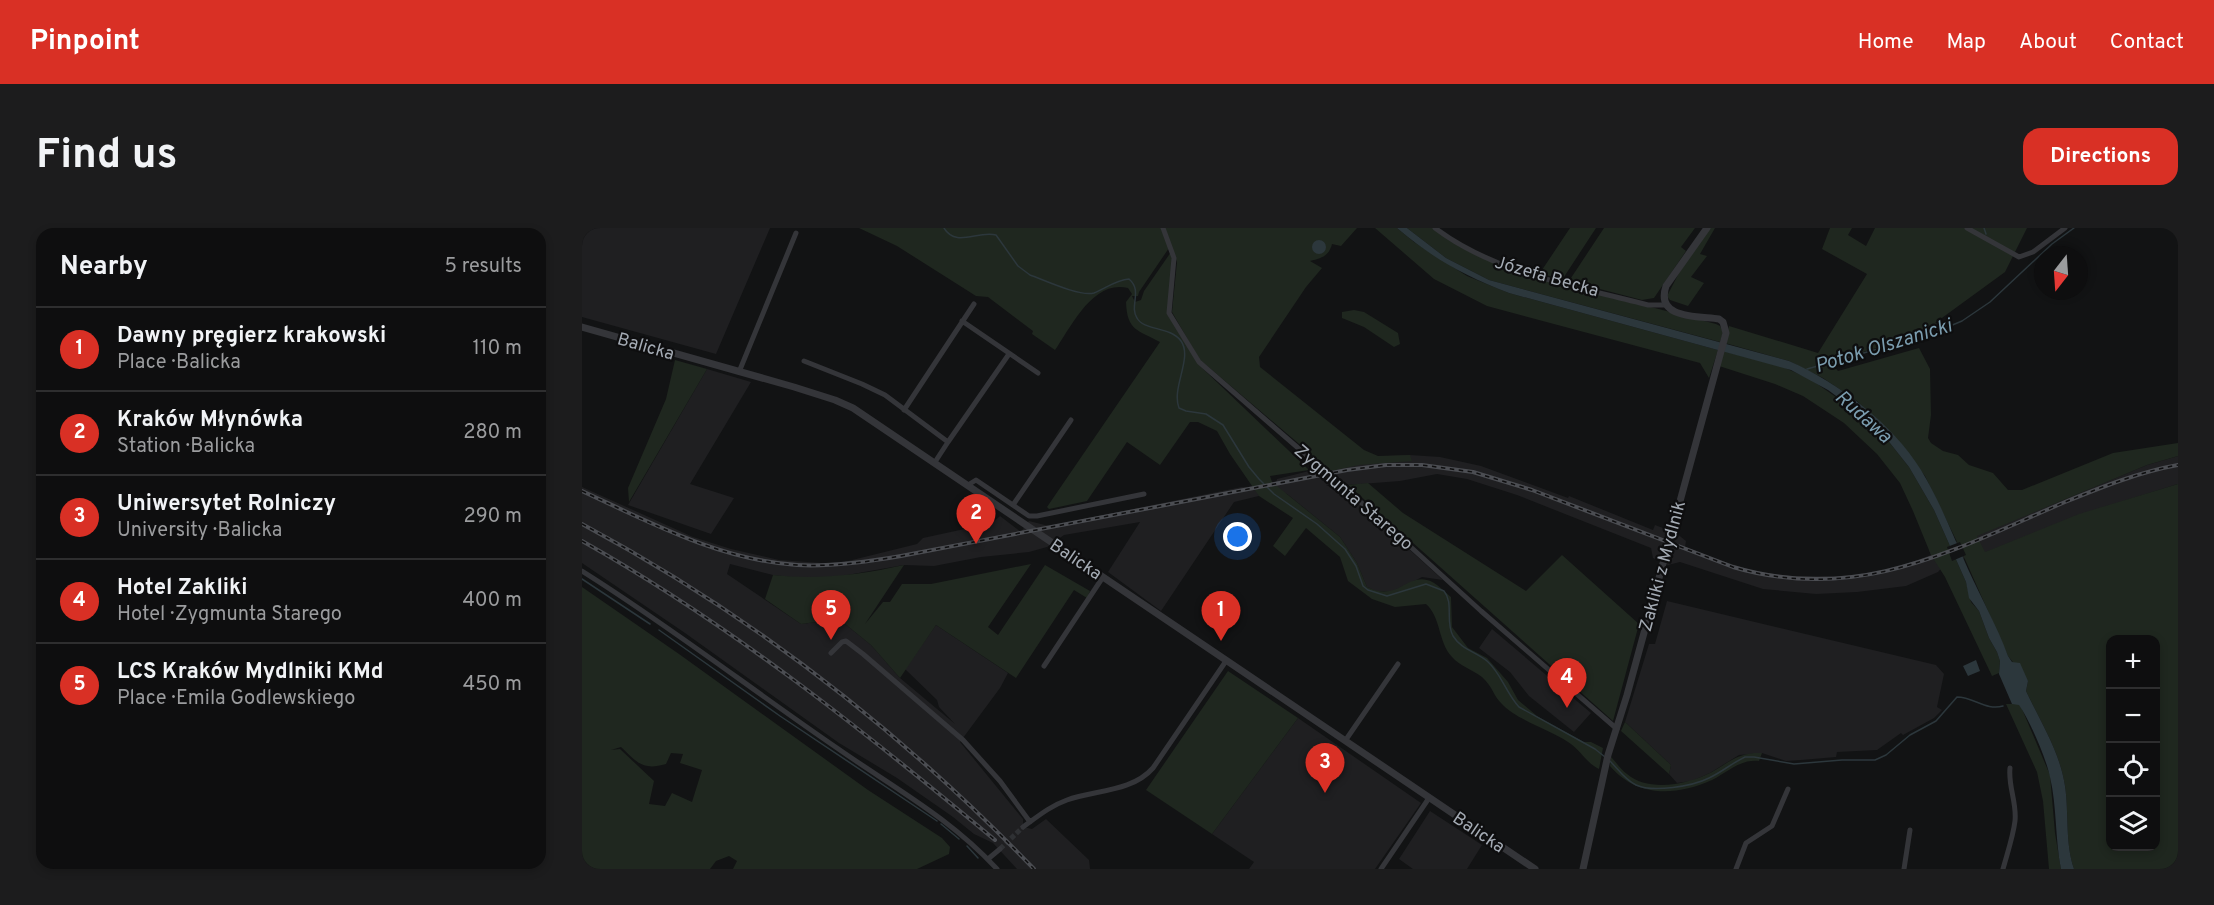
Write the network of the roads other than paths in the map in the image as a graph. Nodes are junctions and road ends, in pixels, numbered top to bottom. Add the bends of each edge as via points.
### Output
1 (1163, 228) edge
2 (1435, 228) edge
3 (1707, 228) edge
4 (1967, 228) edge
5 (2065, 228) edge
6 (796, 234) dead end
7 (974, 304) dead end
8 (1666, 305) junction
9 (963, 321) junction
10 (582, 327) edge
11 (1009, 354) junction
12 (804, 361) dead end
13 (739, 372) junction
14 (1038, 373) dead end
15 (904, 410) junction
16 (1071, 420) dead end
17 (948, 442) junction
18 (935, 462) junction
19 (968, 485) junction
20 (1144, 494) dead end
21 (1013, 505) junction
22 (582, 571) edge
23 (1103, 577) junction
24 (831, 653) dead end
25 (1226, 661) junction
26 (1398, 664) dead end
27 (1044, 666) dead end
28 (1617, 729) junction
29 (1345, 741) junction
30 (2010, 768) dead end
31 (1788, 789) dead end
32 (1429, 798) junction
33 (1030, 822) junction
34 (1023, 827) tunnel mouth
35 (1910, 830) dead end
36 (1000, 849) tunnel mouth
37 (988, 858) junction
38 (997, 869) edge
39 (1381, 869) edge
40 (1535, 869) edge
41 (1583, 869) edge
42 (1736, 869) edge
43 (1904, 869) edge
44 (2003, 869) edge

1 - 28 street, Zygmunta Starego via 1174,258 1169,313 1199,362
2 - 8 street, Józefa Becka via 1494,262 1648,305
3 - 8 street via 1666,286
4 - 5 street via 2019,257 2033,252
6 - 13 street
7 - 9 street
8 - 28 street, Zakliki z Mydlnik via 1688,316 1719,319 1726,333
9 - 11 street
9 - 15 street
10 - 13 street, Balicka
11 - 14 street
11 - 17 street
12 - 15 street via 885,395
13 - 18 street, Balicka via 845,404
15 - 17 street
16 - 21 street
17 - 18 street
18 - 19 street, Balicka
19 - 21 street via 976,480
19 - 23 street, Balicka
20 - 21 street via 1037,516 1029,516
22 - 37 street via 931,810
23 - 25 street, Balicka
23 - 27 street
24 - 33 street via 846,641 863,654 963,740
25 - 29 street, Balicka
25 - 33 street via 1153,768 1141,779 1064,801
26 - 29 street
28 - 41 street, Zakliki z Mydlnik
29 - 32 street, Balicka
30 - 44 street via 2015,822
31 - 42 street via 1772,826 1746,843
32 - 39 street
32 - 40 street, Balicka
33 - 34 street
35 - 43 street
36 - 37 street
37 - 38 street

